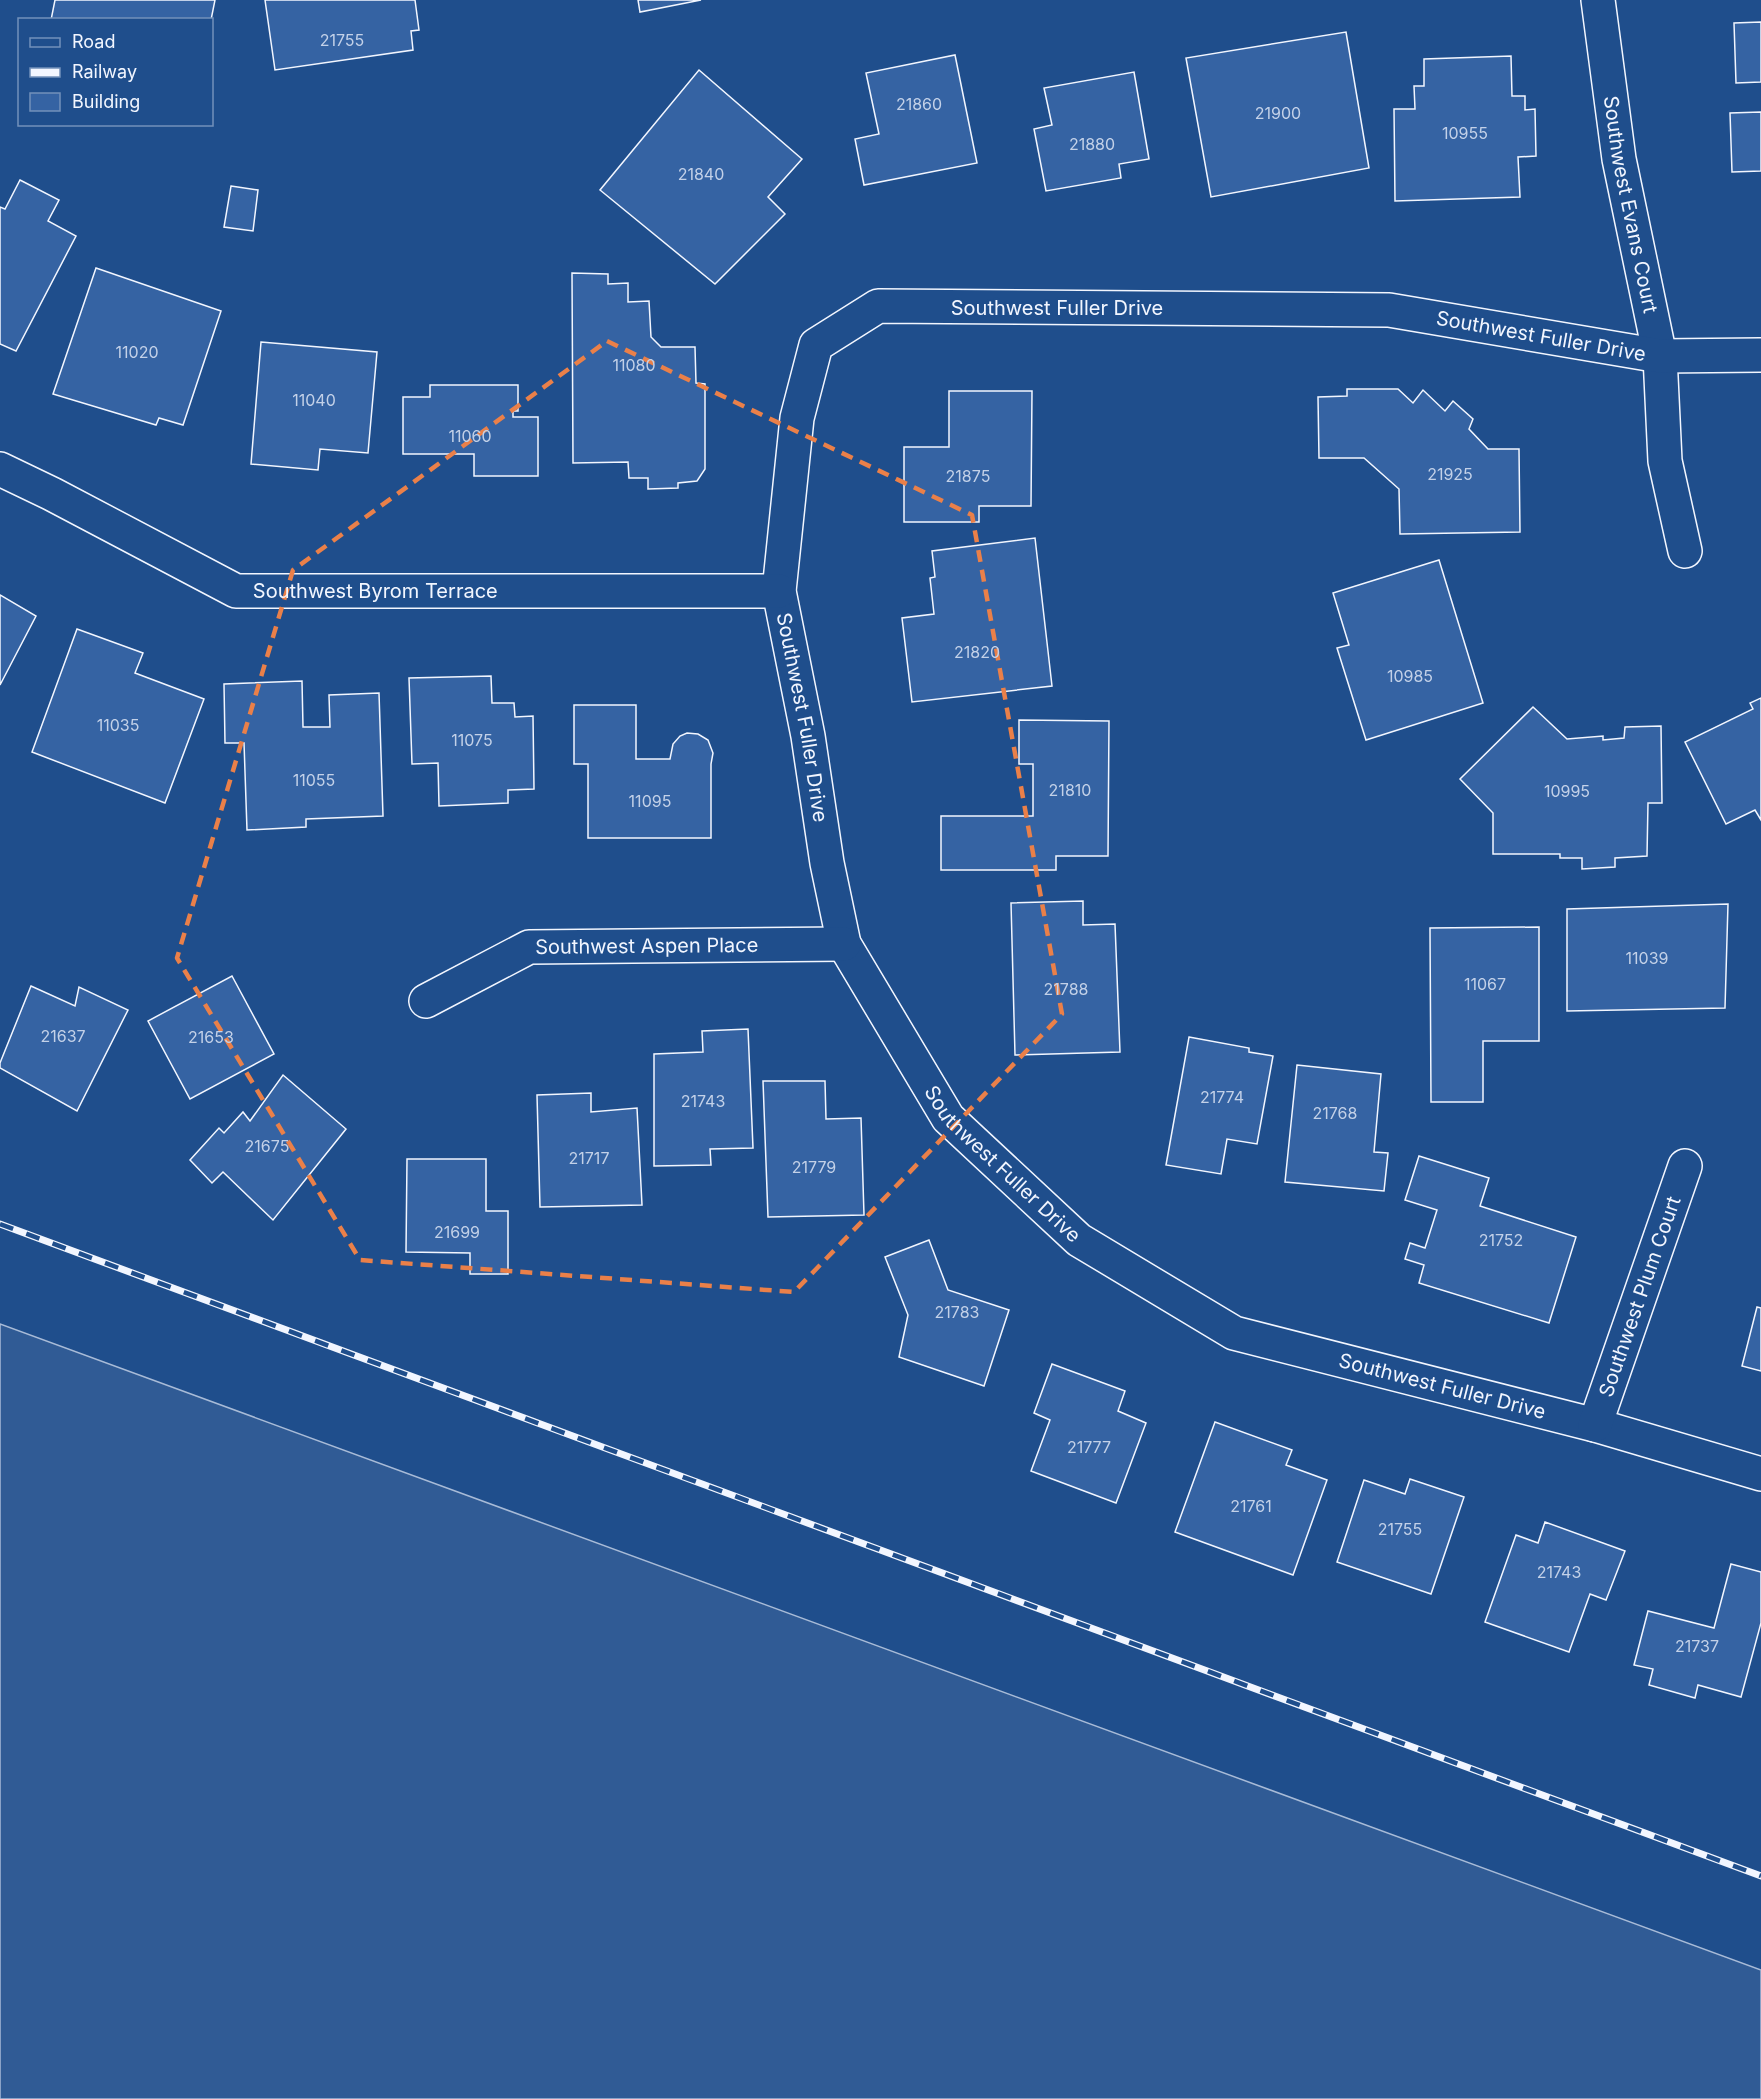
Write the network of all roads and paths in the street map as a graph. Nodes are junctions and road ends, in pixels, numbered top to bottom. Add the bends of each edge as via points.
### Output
1 (1598, 0) edge
2 (1761, 355) edge
3 (1660, 356) junction
4 (0, 469) edge
5 (1684, 550) dead end
6 (779, 591) junction
7 (843, 944) junction
8 (426, 1001) dead end
9 (1684, 1166) dead end
10 (1594, 1425) junction
11 (1761, 1474) edge

1 - 3 street, Southwest Evans Court via 1619,159
2 - 3 street, Southwest Fuller Drive
3 - 5 street, Southwest Evans Court via 1665,461
3 - 6 street, Southwest Fuller Drive via 1389,310 878,306 816,345 797,418
4 - 6 street, Southwest Byrom Terrace via 236,591
6 - 7 street, Southwest Fuller Drive
7 - 8 street, Southwest Aspen Place via 529,947
7 - 10 street, Southwest Fuller Drive via 948,1118 1079,1240 1234,1333
9 - 10 street, Southwest Plum Court
10 - 11 street, Southwest Fuller Drive

